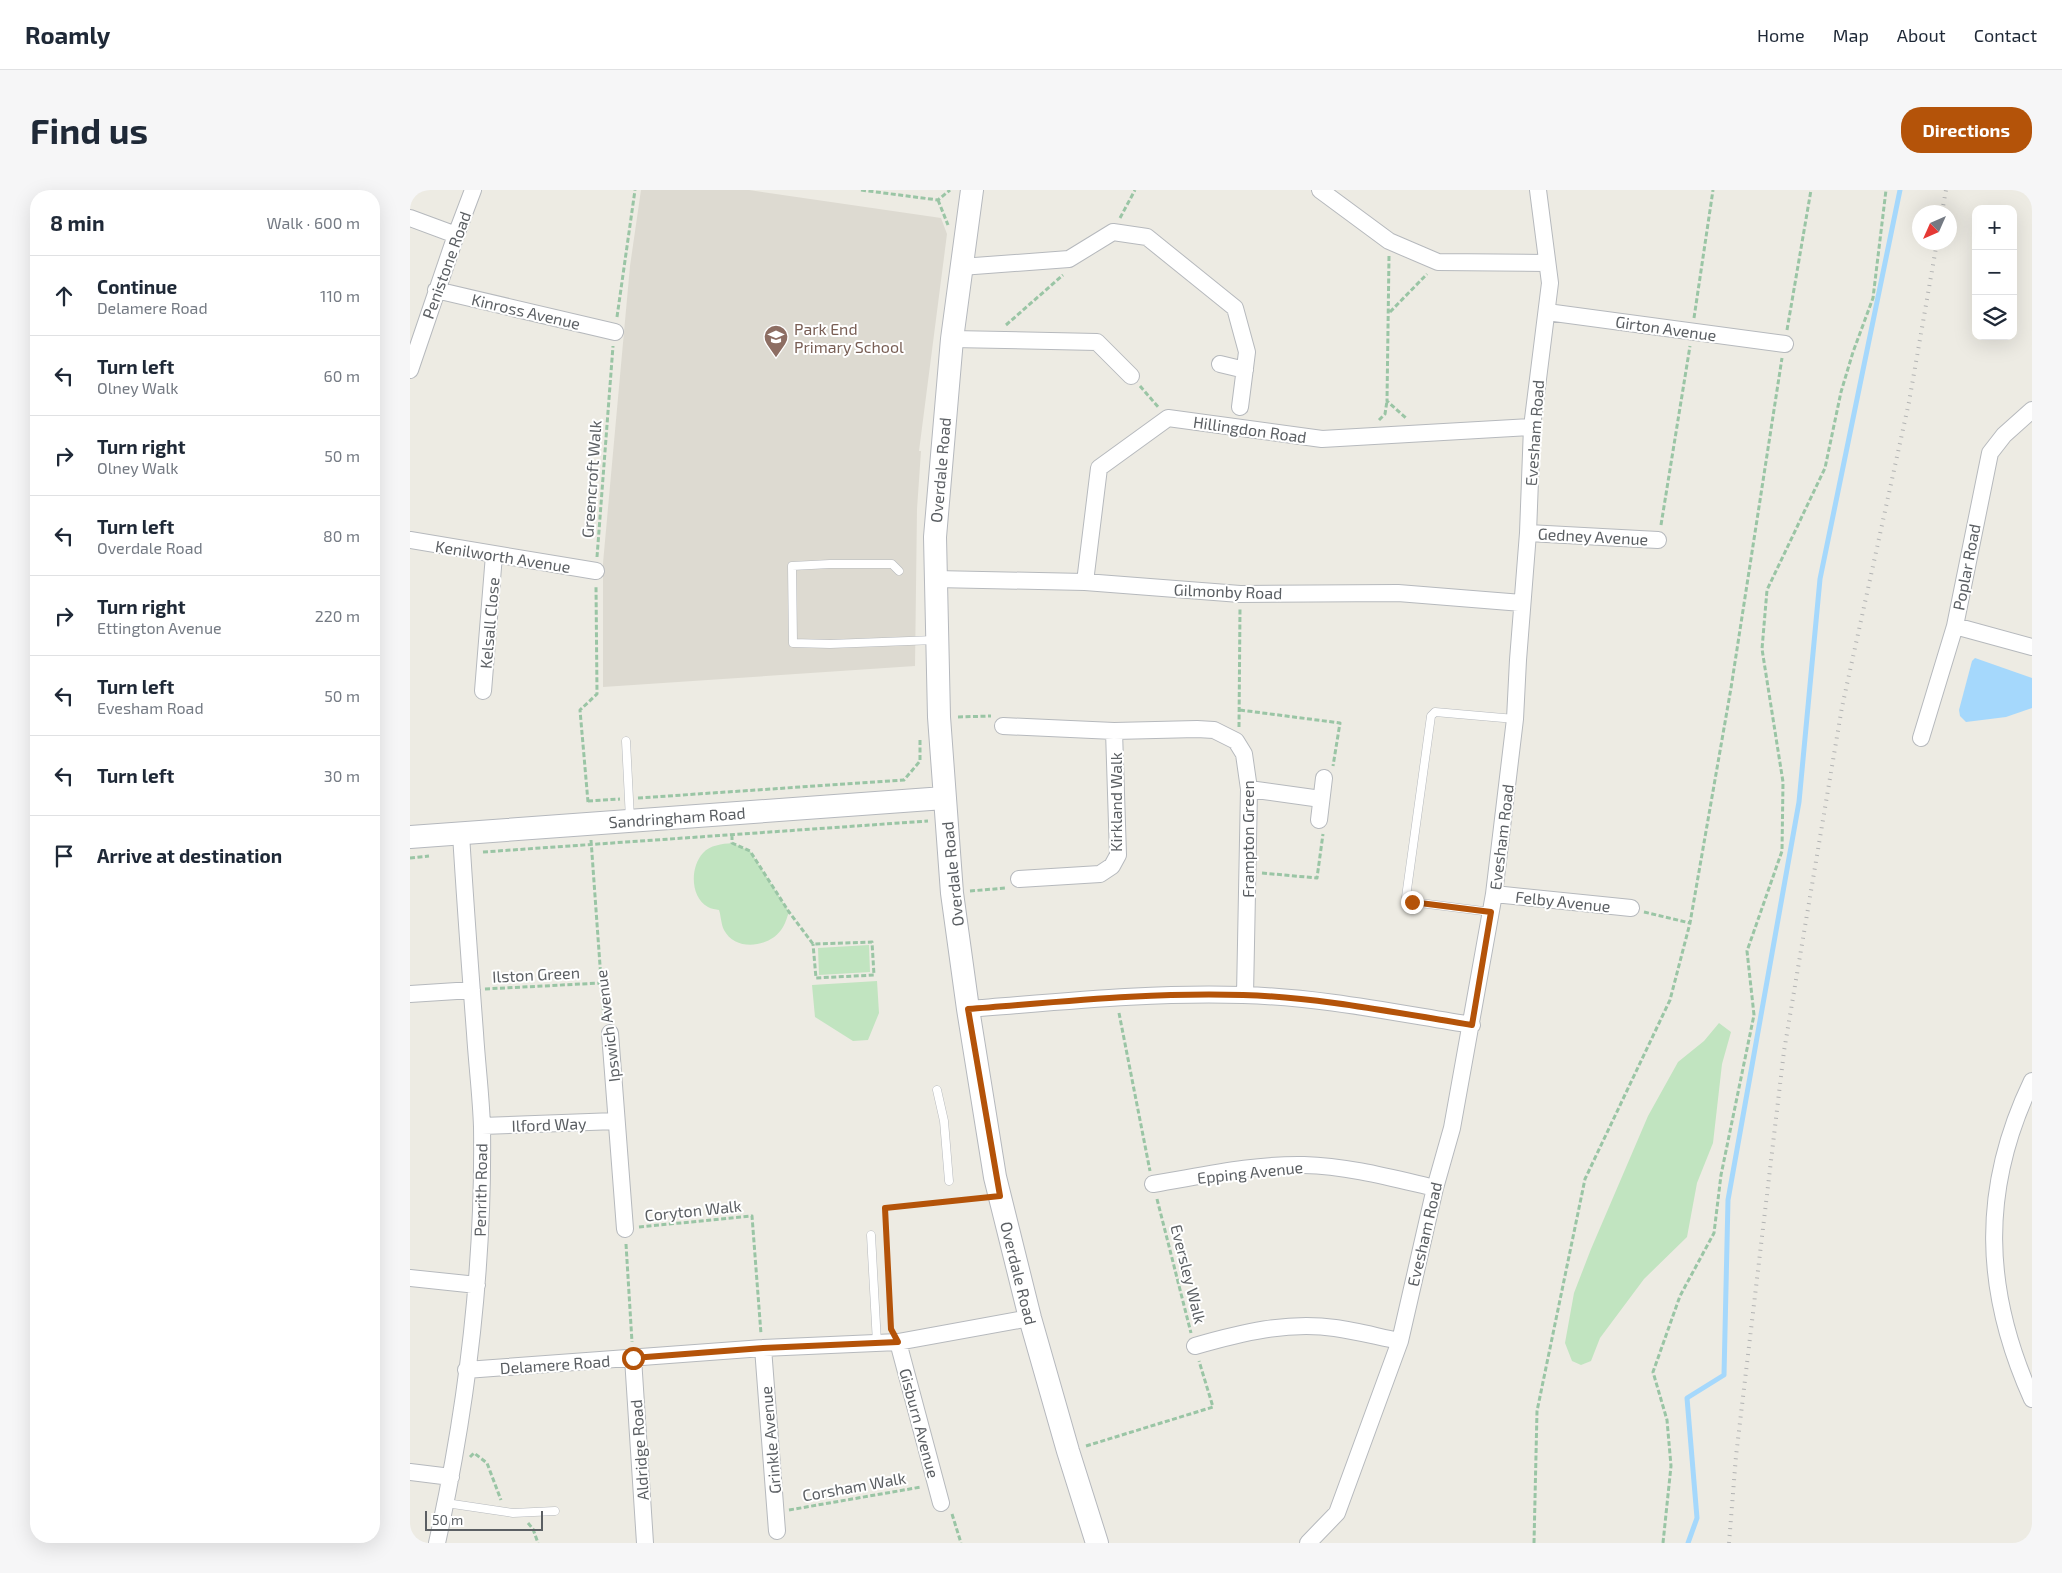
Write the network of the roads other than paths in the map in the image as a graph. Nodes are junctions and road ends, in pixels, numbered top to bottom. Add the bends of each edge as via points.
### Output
1 (473, 190) edge
2 (972, 190) edge
3 (1320, 190) edge
4 (1538, 190) edge
5 (410, 218) edge
6 (456, 235) junction
7 (1547, 263) junction
8 (961, 266) junction
9 (436, 290) junction
10 (1547, 312) junction
11 (615, 332) road end
12 (952, 339) junction
13 (1785, 344) road end
14 (1220, 364) dead end
15 (410, 370) edge
16 (1244, 370) junction
17 (1131, 376) road end
18 (1240, 407) dead end
19 (2032, 410) edge
20 (1532, 427) junction
21 (1528, 533) junction
22 (410, 540) edge
23 (1658, 540) road end
24 (494, 555) junction
25 (596, 571) road end
26 (899, 571) dead end
27 (935, 579) junction
28 (1085, 582) junction
29 (1522, 603) junction
30 (1955, 626) junction
31 (937, 640) junction
32 (2032, 647) edge
33 (483, 691) dead end
34 (1515, 719) junction
35 (1003, 726) road end
36 (1114, 731) junction
37 (1921, 738) dead end
38 (626, 742) dead end
39 (1324, 778) dead end
40 (1249, 789) junction
41 (1321, 799) junction
42 (945, 809) junction
43 (1318, 820) dead end
44 (630, 821) junction
45 (410, 837) edge
46 (461, 844) junction
47 (1018, 879) road end
48 (1494, 894) junction
49 (1631, 908) road end
50 (1491, 912) junction
51 (472, 990) junction
52 (410, 994) edge
53 (1245, 995) junction
54 (968, 1009) junction
55 (1472, 1025) junction
56 (610, 1033) road end
57 (2032, 1081) edge
58 (937, 1090) dead end
59 (616, 1121) junction
60 (482, 1126) junction
61 (949, 1180) dead end
62 (1153, 1184) road end
63 (1435, 1188) junction
64 (625, 1229) road end
65 (871, 1236) dead end
66 (410, 1278) edge
67 (477, 1285) junction
68 (1030, 1318) junction
69 (1400, 1341) junction
70 (898, 1342) junction
71 (877, 1343) junction
72 (1195, 1346) road end
73 (763, 1348) junction
74 (633, 1358) junction
75 (466, 1370) junction
76 (2032, 1399) edge
77 (410, 1472) edge
78 (451, 1477) junction
79 (446, 1503) junction
80 (941, 1503) road end
81 (555, 1511) dead end
82 (777, 1531) dead end
83 (437, 1543) edge
84 (644, 1543) edge
85 (1097, 1543) edge
86 (1308, 1543) edge

1 - 6 street, Penistone Road
2 - 8 street, Overdale Road
3 - 7 street via 1389,241 1438,262
4 - 7 street, Evesham Road
5 - 6 street
6 - 9 street, Penistone Road
7 - 10 street, Evesham Road via 1550,283
8 - 12 street, Overdale Road
8 - 16 street via 1069,259 1113,232 1146,237 1235,308 1247,352
9 - 11 street, Kinross Avenue
9 - 15 street, Penistone Road
10 - 13 street, Girton Avenue
10 - 20 street, Evesham Road
12 - 17 street via 1096,342
12 - 27 street, Overdale Road via 935,536
14 - 16 street
16 - 18 street
19 - 30 street, Poplar Road via 2004,435 1990,454
20 - 21 street, Evesham Road
20 - 28 street, Hillingdon Road via 1322,439 1168,418 1099,468
21 - 23 street, Gedney Avenue
21 - 29 street, Evesham Road
22 - 24 street, Kenilworth Avenue
24 - 25 street, Kenilworth Avenue
24 - 33 street, Kelsall Close
26 - 31 lane via 892,564 792,566 793,643
27 - 28 street, Gilmonby Road
27 - 31 street, Overdale Road
28 - 29 street, Gilmonby Road via 1240,594 1398,593
29 - 34 street, Evesham Road
30 - 32 street
30 - 37 street, Poplar Road
31 - 42 street, Overdale Road
34 - 48 street, Evesham Road
34 - 50 lane via 1435,712 1431,716 1406,897 1412,902
35 - 36 street, Frampton Green
36 - 40 street, Frampton Green via 1197,729 1226,735 1244,754
36 - 47 street, Kirkland Walk via 1118,854 1112,866 1100,874
38 - 44 lane
39 - 41 street
40 - 41 street
40 - 53 street, Frampton Green
41 - 43 street
42 - 44 street, Sandringham Road
42 - 54 street, Overdale Road via 952,893
44 - 46 street, Sandringham Road via 591,835
45 - 46 street, Sandringham Road
46 - 51 street, Penrith Road
48 - 49 street, Felby Avenue
48 - 50 street, Evesham Road
50 - 55 street, Evesham Road
51 - 52 street
51 - 60 street, Penrith Road
53 - 54 street via 1116,997
53 - 55 street via 1338,1004
54 - 68 street, Overdale Road via 1000,1196
55 - 63 street, Evesham Road via 1452,1128
56 - 59 street, Ipswich Avenue
57 - 76 street via 2003,1156 1994,1240 2002,1318
58 - 61 lane via 944,1121
59 - 60 street, Ilford Way
59 - 64 street, Ipswich Avenue
60 - 67 street, Penrith Road
62 - 63 street, Epping Avenue via 1245,1169 1304,1165 1362,1171
63 - 69 street, Evesham Road
65 - 71 lane
66 - 67 street
67 - 75 street, Penrith Road
68 - 70 street, Delamere Road
68 - 85 street, Overdale Road
69 - 72 street via 1334,1328 1288,1327 1245,1332
69 - 86 street, Evesham Road via 1337,1513
70 - 71 street, Delamere Road
70 - 80 street, Gisburn Avenue
71 - 73 street, Delamere Road
73 - 74 street, Delamere Road
73 - 82 street, Grinkle Avenue
74 - 75 street, Delamere Road
74 - 84 street, Aldridge Road
75 - 78 street, Penrith Road
77 - 78 street
78 - 79 street, Penrith Road
79 - 81 lane via 513,1513
79 - 83 street, Penrith Road

